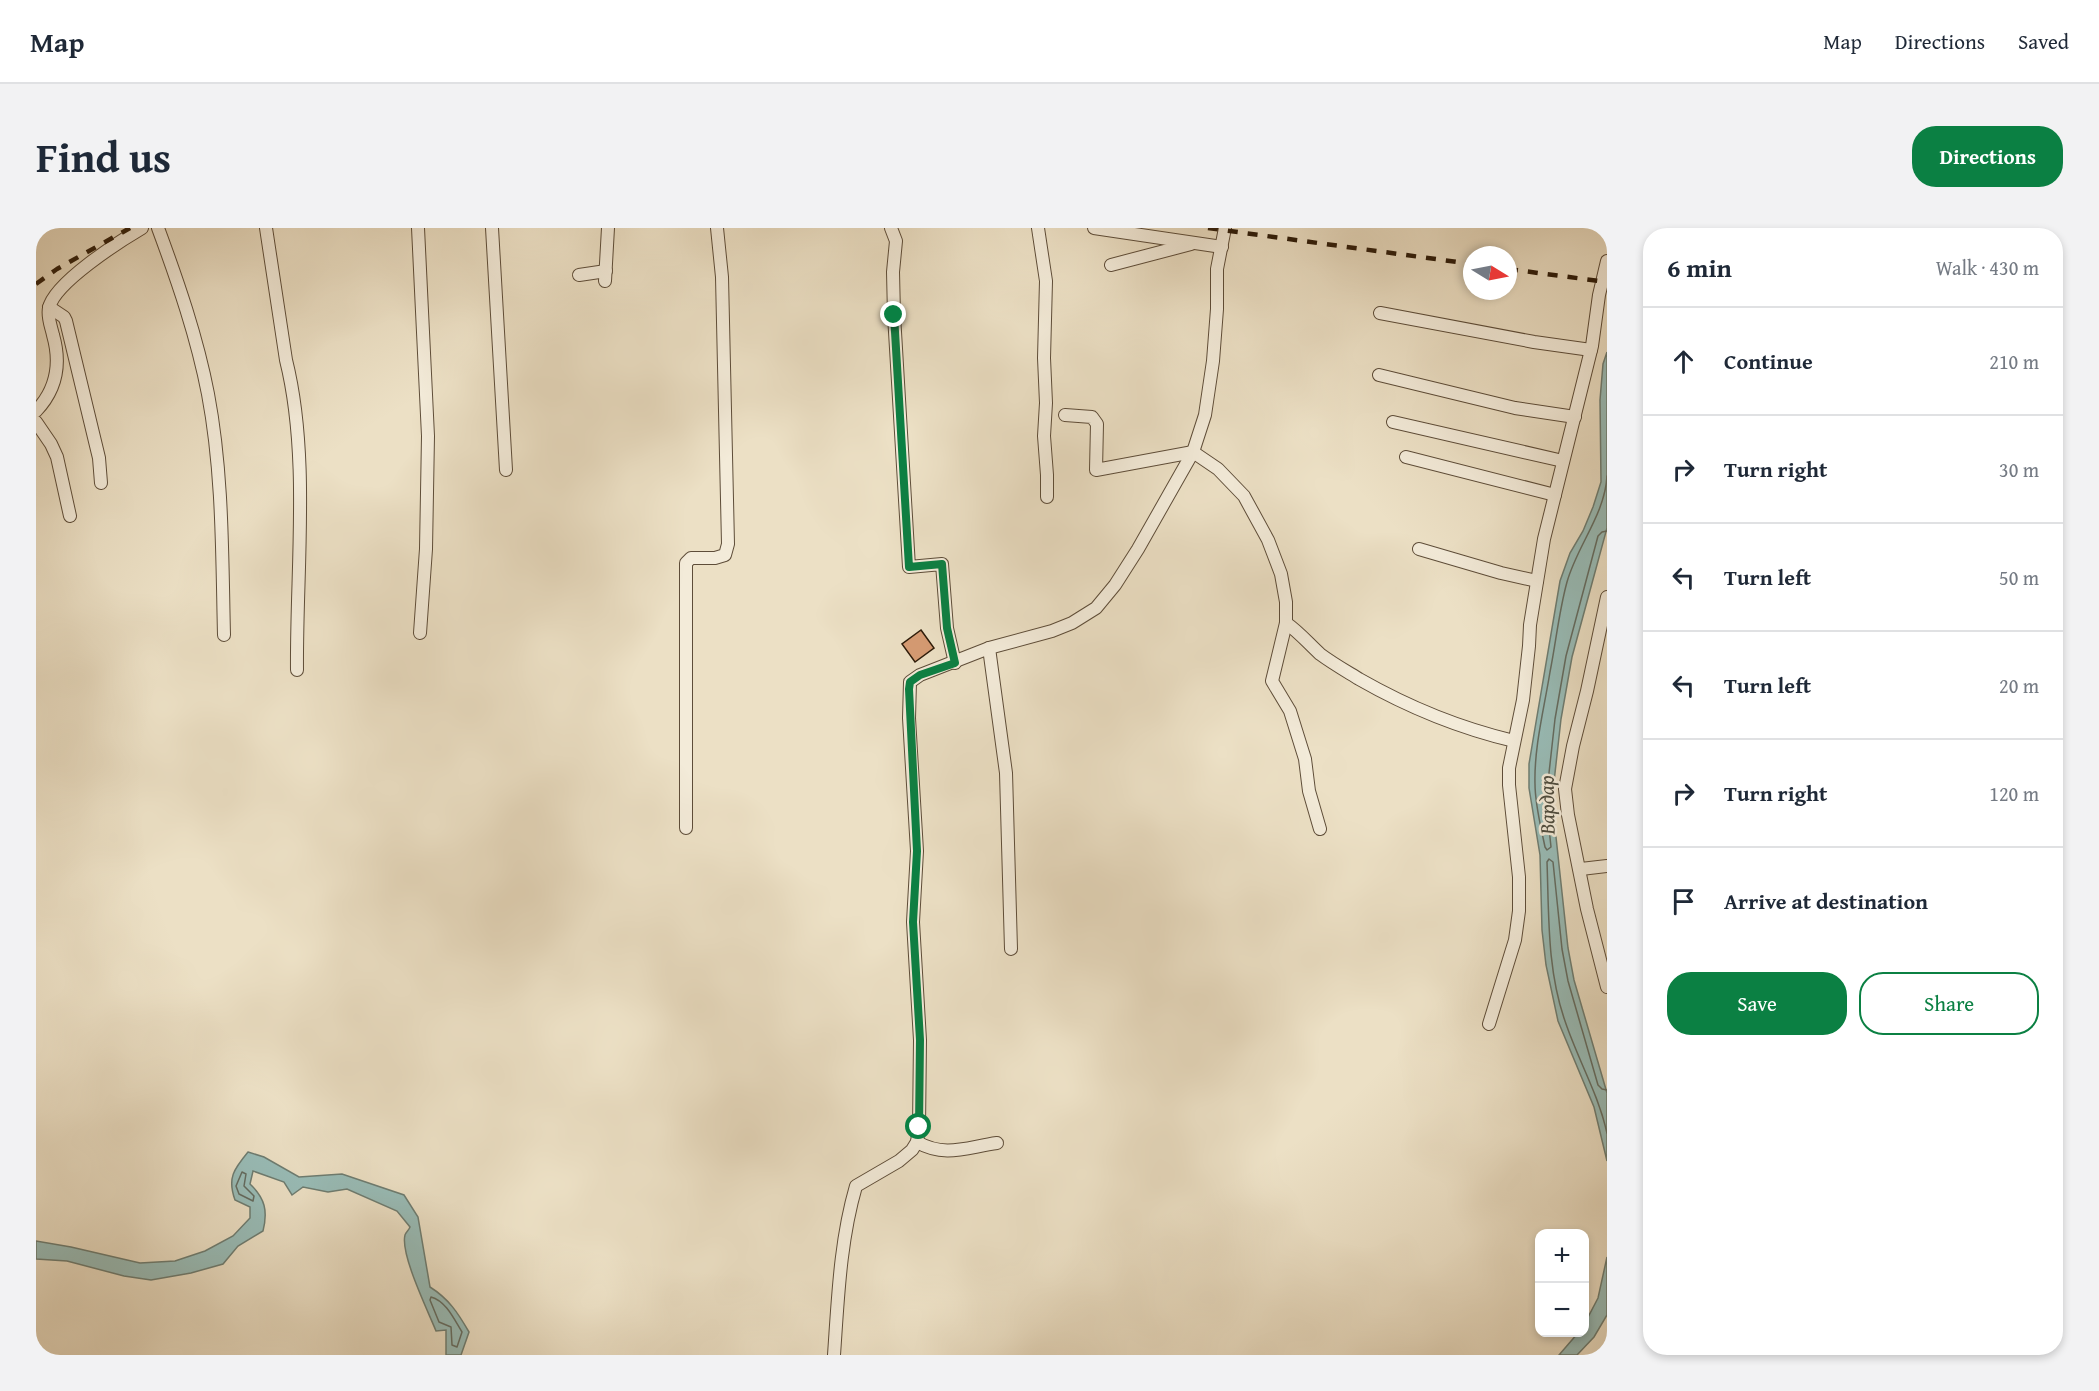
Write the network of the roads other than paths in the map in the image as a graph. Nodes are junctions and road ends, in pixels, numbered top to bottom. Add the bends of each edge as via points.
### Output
1 (142, 228) edge
2 (158, 228) edge
3 (266, 228) edge
4 (418, 228) edge
5 (492, 228) edge
6 (608, 228) edge
7 (717, 228) edge
8 (891, 228) edge
9 (1038, 228) edge
10 (1094, 228) edge
11 (1225, 228) edge
12 (1196, 242) junction
13 (1222, 247) junction
14 (1607, 261) edge
15 (1111, 265) dead end
16 (579, 275) dead end
17 (49, 307) junction
18 (1380, 314) dead end
19 (1591, 350) junction
20 (1379, 375) dead end
21 (36, 411) edge
22 (1065, 415) dead end
23 (1575, 417) junction
24 (36, 422) edge
25 (1394, 422) dead end
26 (1193, 452) junction
27 (1406, 457) dead end
28 (1563, 462) junction
29 (506, 470) dead end
30 (101, 483) dead end
31 (1555, 495) junction
32 (1047, 497) dead end
33 (70, 516) dead end
34 (1419, 549) dead end
35 (1537, 581) junction
36 (1606, 602) edge
37 (1286, 623) junction
38 (420, 633) dead end
39 (224, 635) dead end
40 (989, 648) junction
41 (955, 663) junction
42 (297, 670) dead end
43 (1514, 741) junction
44 (686, 828) dead end
45 (1320, 829) dead end
46 (1607, 866) edge
47 (1581, 869) junction
48 (1011, 949) dead end
49 (1604, 968) edge
50 (1607, 987) edge
51 (1489, 1024) dead end
52 (917, 1142) junction
53 (997, 1143) dead end
54 (834, 1355) edge

1 - 17 street via 86,267 60,290
2 - 39 street via 180,286 208,394 220,499
3 - 42 street via 299,454
4 - 38 street via 428,436
5 - 29 street
6 - 16 street via 605,276
7 - 44 street via 722,277 728,544 725,555 691,558 686,563
8 - 41 street via 896,241 894,315 909,567 942,564 947,628
9 - 32 street via 1046,281
10 - 12 street
11 - 13 street
12 - 13 street
12 - 15 street
13 - 26 street via 1217,269 1214,361 1205,415
14 - 19 street
17 - 21 street via 57,371 49,394
17 - 30 street via 66,321 99,458
18 - 19 street
19 - 23 street
20 - 23 street via 1515,408
22 - 26 street via 1095,419 1096,470
23 - 28 street
24 - 33 street via 57,457
25 - 28 street
26 - 37 street via 1218,469 1244,496 1281,574
26 - 40 street via 1138,549 1096,608 1052,631
27 - 31 street
28 - 31 street
31 - 35 street
34 - 35 street
35 - 43 street via 1523,700
36 - 47 street via 1565,789
37 - 43 street via 1321,654 1404,704
37 - 45 street via 1272,681 1290,711
40 - 41 street
40 - 48 street via 1006,773
41 - 52 street via 920,675 910,682 909,689 917,851 913,922 920,1040
43 - 51 street via 1509,785 1519,911 1515,940
46 - 47 street
47 - 49 street
49 - 50 street
52 - 53 street via 932,1150
52 - 54 street via 899,1161 856,1186 838,1283

